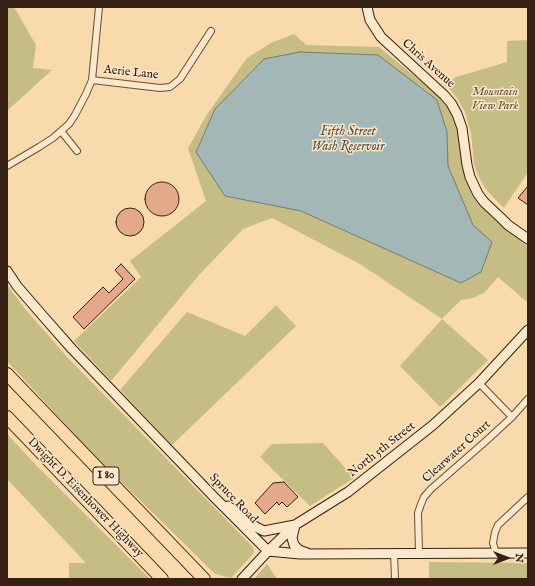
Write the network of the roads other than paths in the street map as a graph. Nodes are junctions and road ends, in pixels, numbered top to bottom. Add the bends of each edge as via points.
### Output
1 (100, 7) edge
2 (367, 7) edge
3 (211, 31) dead end
4 (92, 80) junction
5 (61, 131) junction
6 (77, 152) dead end
7 (7, 166) edge
8 (528, 239) edge
9 (7, 271) edge
10 (528, 330) edge
11 (7, 374) edge
12 (479, 383) junction
13 (528, 399) edge
14 (7, 416) edge
15 (512, 417) junction
16 (214, 497) junction
17 (527, 498) edge
18 (295, 525) junction
19 (268, 551) junction
20 (394, 553) junction
21 (419, 553) junction
22 (496, 553) junction
23 (528, 553) edge
24 (308, 554) junction
25 (162, 579) edge
26 (204, 579) edge
27 (242, 579) edge
28 (395, 579) edge

1 - 4 street
2 - 8 street, Chris Avenue via 370,20 381,37 451,103 462,128 467,165 478,194 504,221
3 - 4 street, Aerie Lane via 180,79 170,87
4 - 5 street via 75,116
5 - 6 street
5 - 7 street
9 - 16 street, Spruce Road via 72,349
10 - 12 street, North 5th Street
11 - 26 highway, I 80
12 - 15 street
12 - 18 street, North 5th Street via 434,425 348,492
13 - 15 street, Clearwater Court
14 - 25 highway, Dwight D. Eisenhower Highway / I 80
15 - 21 street, Clearwater Court via 424,497 417,522
16 - 18 street via 264,531
16 - 19 street, Spruce Road
17 - 22 street via 498,525 494,532 493,543
18 - 19 street, North 5th Street
18 - 24 street via 292,538 294,545
19 - 24 street
19 - 27 street, North 5th Street
20 - 21 street
20 - 24 street
20 - 28 street
21 - 22 street
22 - 23 street

